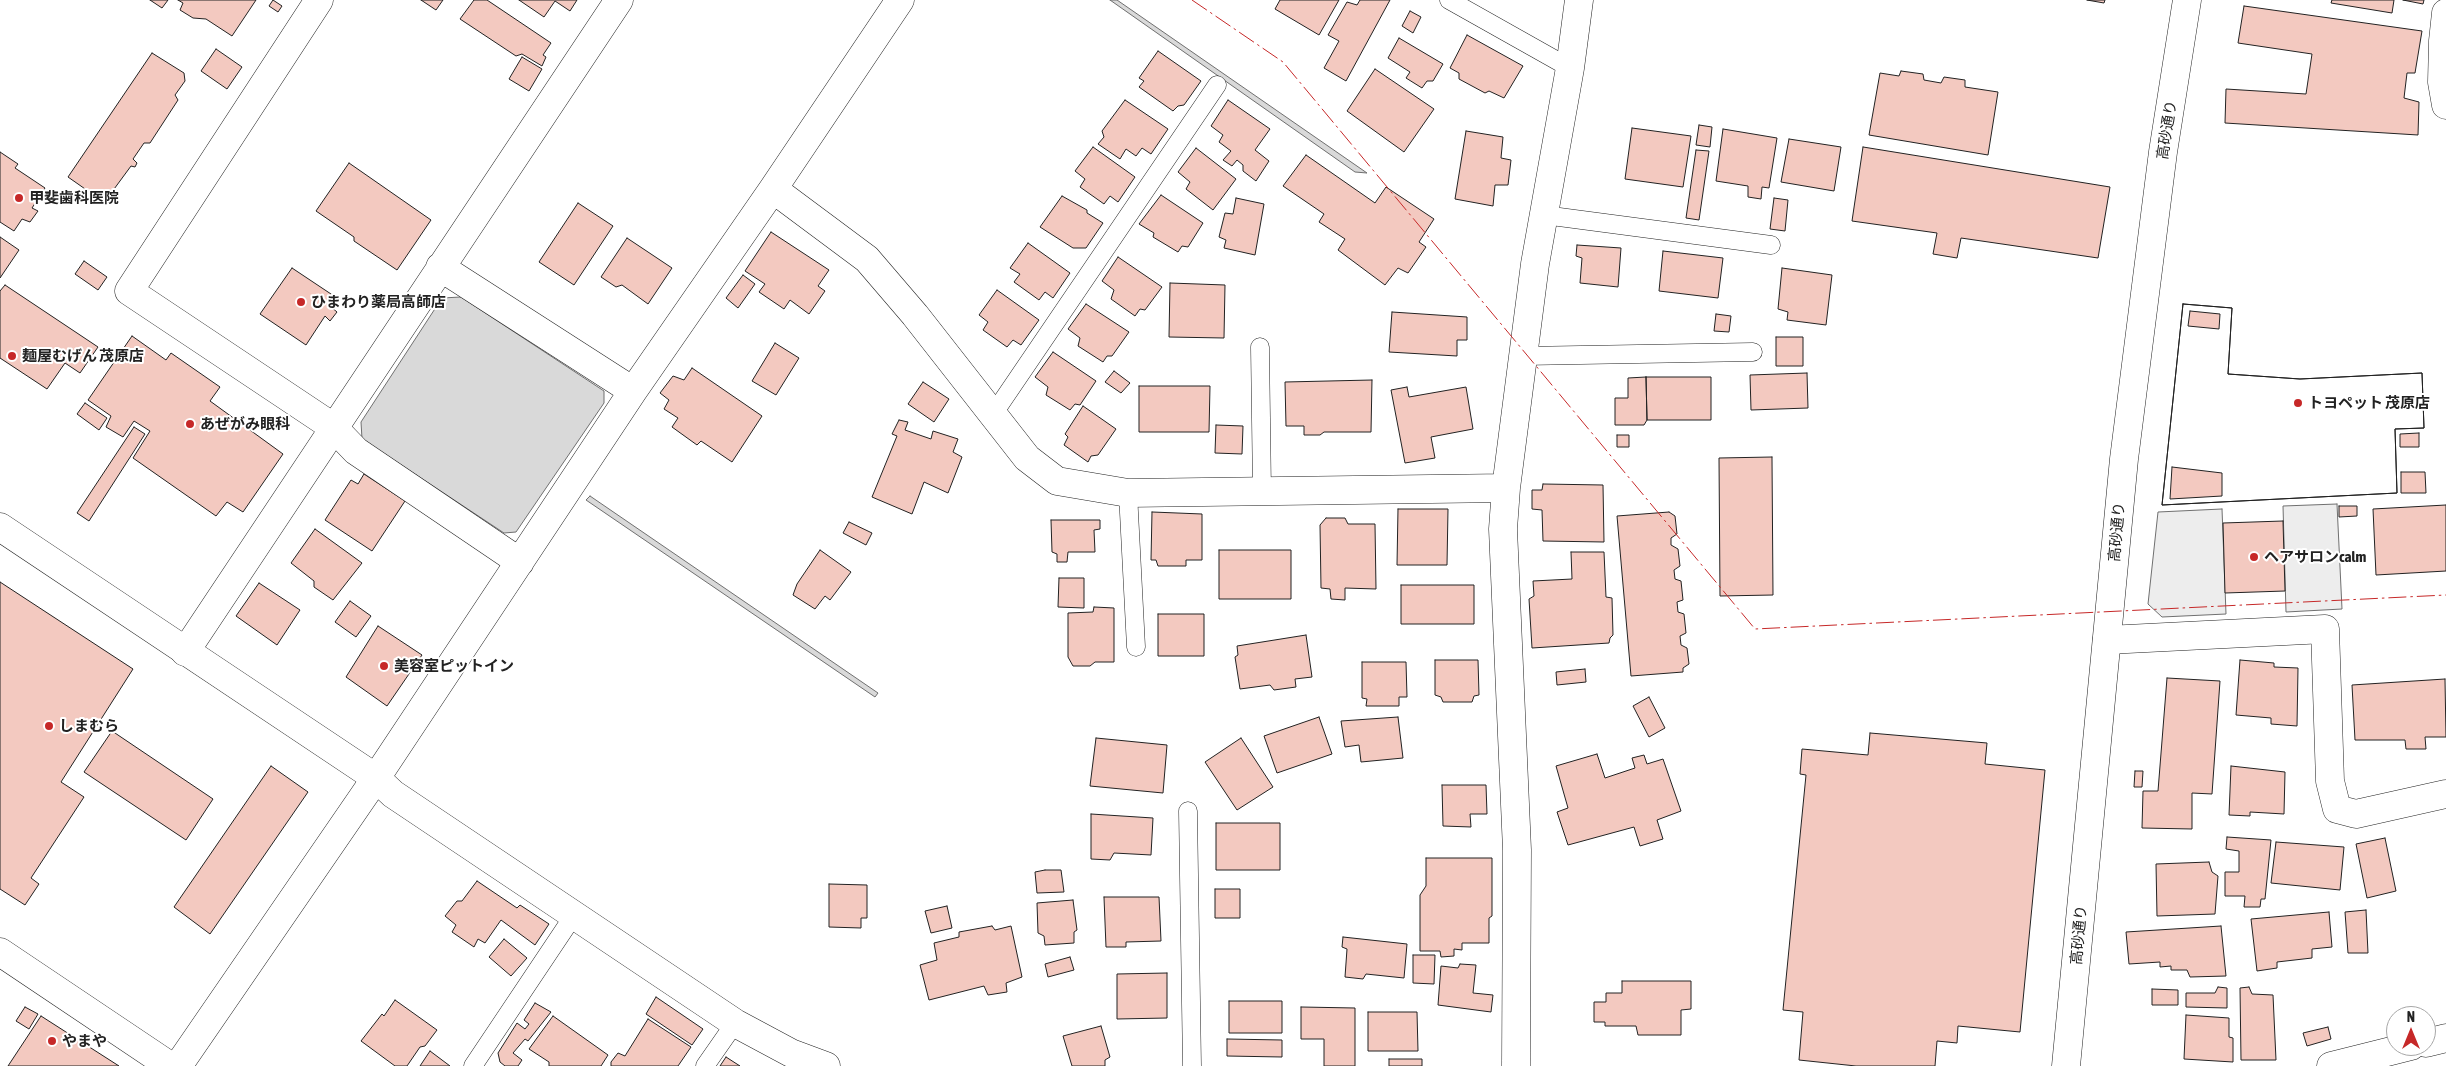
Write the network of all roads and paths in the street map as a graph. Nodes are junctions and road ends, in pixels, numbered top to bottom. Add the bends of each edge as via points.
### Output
1 (319, 0) edge
2 (619, 0) edge
3 (900, 0) edge
4 (1449, 0) edge
5 (1579, 0) edge
6 (2187, 0) edge
7 (2446, 13) edge
8 (2444, 61) edge
9 (1570, 68) junction
10 (1218, 85) dead end
11 (2446, 105) edge
12 (773, 189) junction
13 (1544, 215) junction
14 (1770, 245) dead end
15 (440, 267) junction
16 (1260, 347) dead end
17 (1753, 352) dead end
18 (1523, 356) junction
19 (633, 391) junction
20 (992, 416) junction
21 (333, 428) junction
22 (1506, 488) junction
23 (1262, 491) junction
24 (1128, 493) junction
25 (0, 527) edge
26 (520, 562) junction
27 (2107, 640) junction
28 (1136, 647) dead end
29 (185, 652) junction
30 (376, 778) junction
31 (2446, 794) edge
32 (1188, 811) dead end
33 (574, 915) junction
34 (0, 952) edge
35 (735, 1023) junction
36 (2386, 1052) edge
37 (170, 1066) edge
38 (178, 1066) edge
39 (472, 1066) edge
40 (706, 1066) edge
41 (826, 1066) edge
42 (1192, 1066) edge
43 (1516, 1066) edge
44 (2066, 1066) edge
45 (2331, 1066) edge

1 - 21 street via 128,291
2 - 15 street
3 - 12 street
4 - 9 lane
5 - 9 street
6 - 27 street, 高砂通り via 2163,152 2124,459
7 - 8 street
8 - 11 street via 2442,82
9 - 13 street
10 - 20 lane
12 - 19 street
12 - 20 street via 867,259 915,315
13 - 14 lane
13 - 18 street
15 - 19 street
15 - 21 street
16 - 23 lane
17 - 18 lane
18 - 22 street
19 - 26 street
20 - 24 street via 1027,458 1057,481
21 - 26 street via 356,451
21 - 29 street
22 - 23 street
22 - 43 street via 1503,529 1517,850
23 - 24 street
24 - 28 lane
25 - 29 street
26 - 30 street
27 - 31 street via 2325,630 2330,782 2336,809 2356,814
27 - 44 street, 高砂通り
29 - 30 street
30 - 33 street via 393,794
30 - 38 street
32 - 42 lane
33 - 35 street
33 - 39 lane
34 - 37 street
35 - 40 lane
35 - 41 street via 791,1053
36 - 45 street

